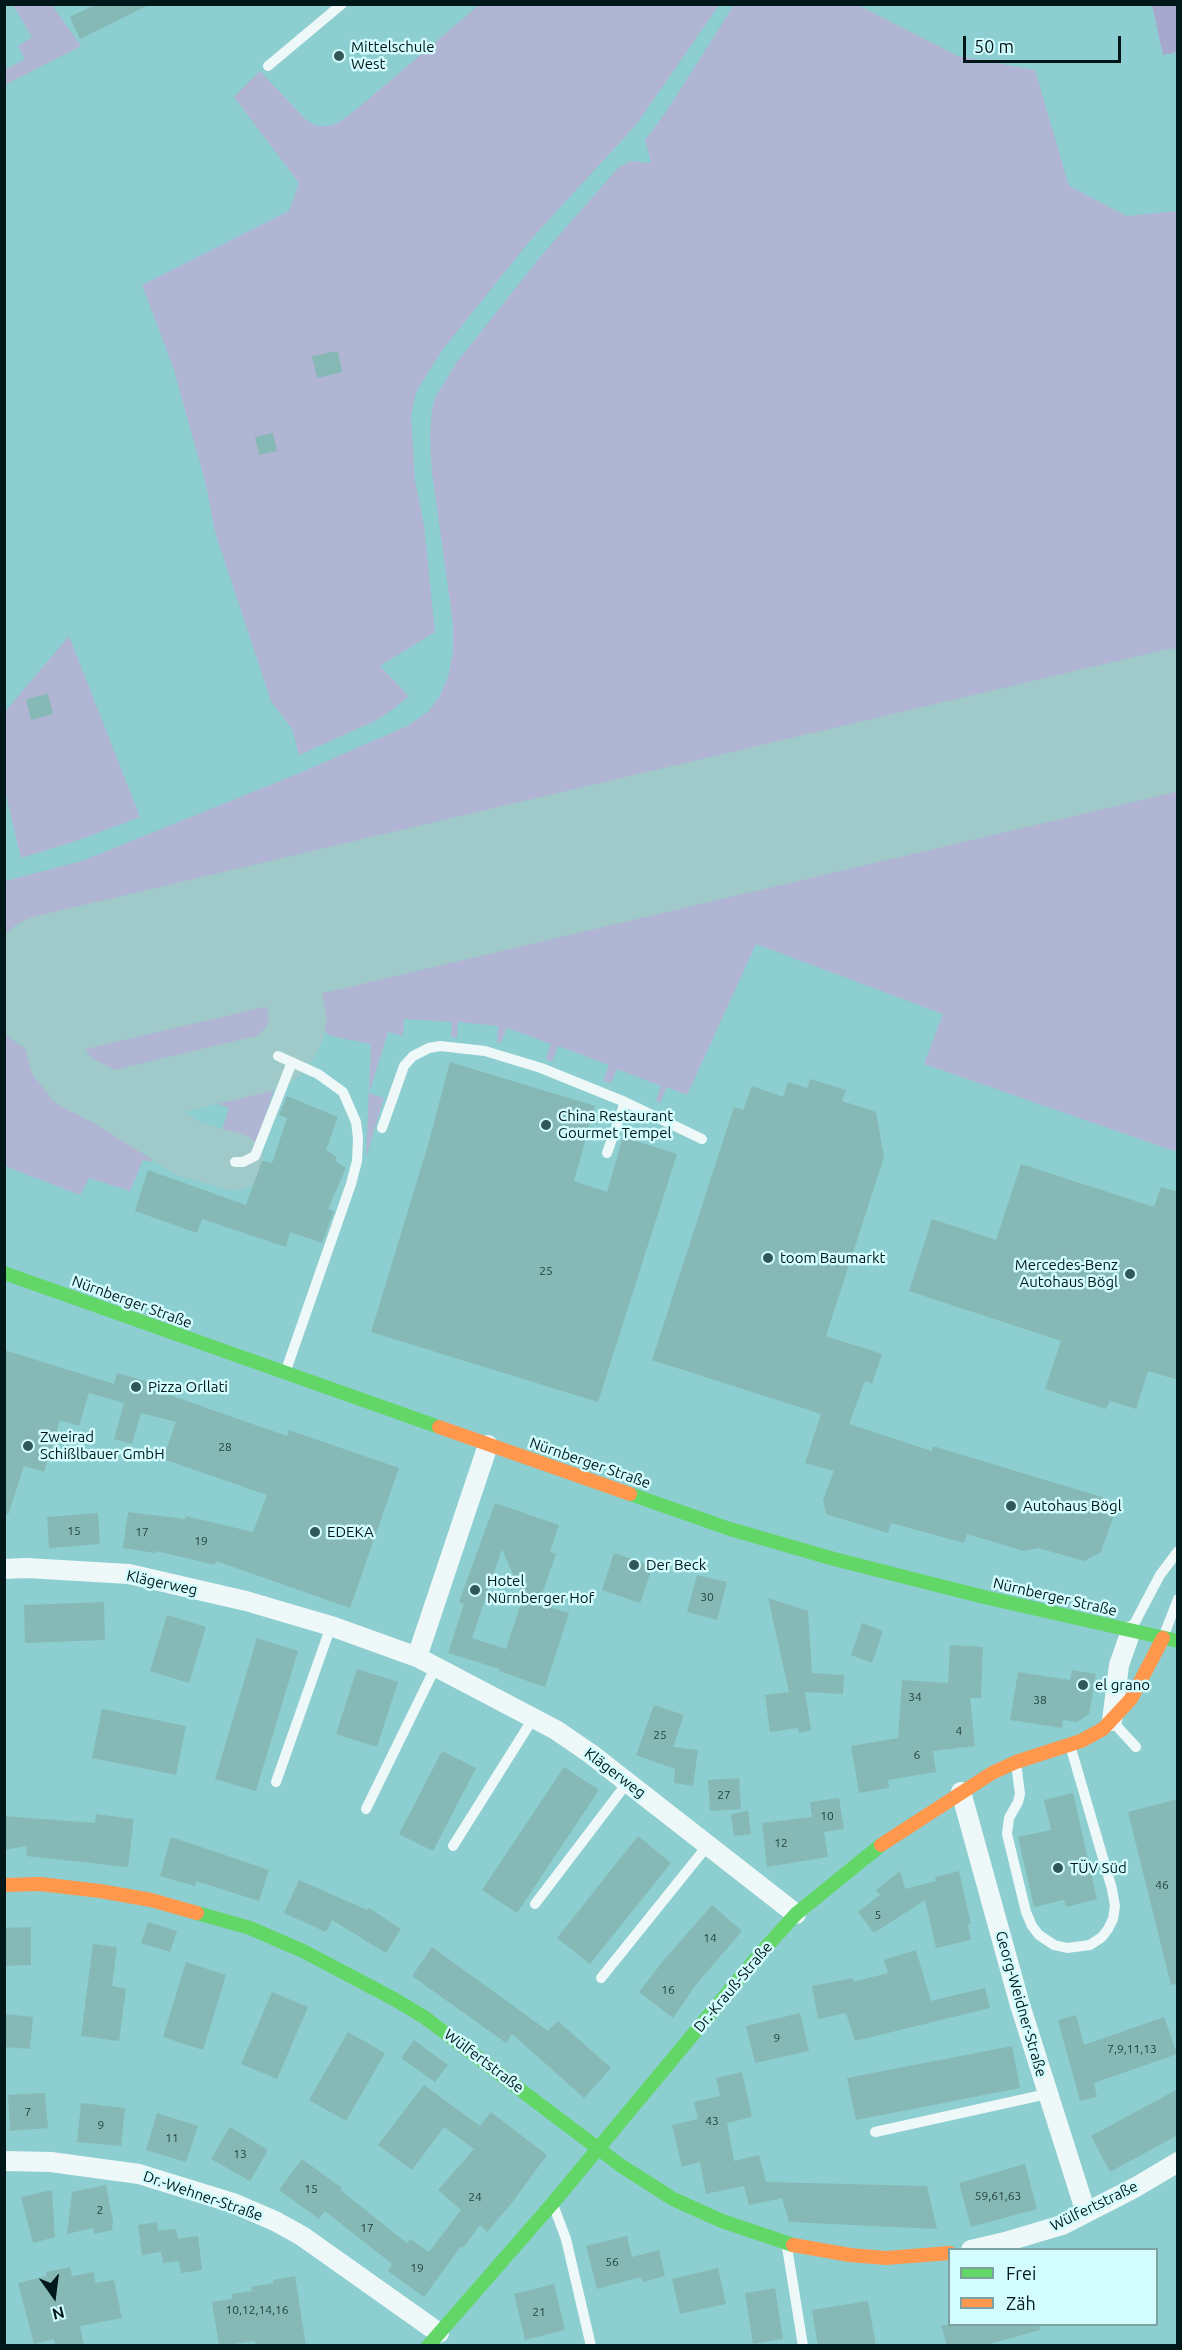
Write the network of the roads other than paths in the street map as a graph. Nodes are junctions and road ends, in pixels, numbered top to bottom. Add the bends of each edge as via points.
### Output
1 (342, 4) edge
2 (268, 66) dead end
3 (279, 1056) dead end
4 (292, 1062) junction
5 (625, 1102) junction
6 (382, 1128) dead end
7 (702, 1139) dead end
8 (607, 1153) dead end
9 (235, 1162) dead end
10 (4, 1273) edge
11 (285, 1374) junction
12 (489, 1445) junction
13 (1177, 1557) edge
14 (4, 1569) edge
15 (1178, 1599) edge
16 (331, 1626) junction
17 (1131, 1631) junction
18 (1163, 1638) junction
19 (1178, 1641) edge
20 (417, 1657) junction
21 (436, 1666) junction
22 (534, 1717) junction
23 (1112, 1721) junction
24 (1070, 1745) junction
25 (1136, 1747) dead end
26 (1016, 1762) junction
27 (276, 1782) dead end
28 (627, 1783) junction
29 (961, 1792) junction
30 (366, 1809) dead end
31 (708, 1845) junction
32 (453, 1846) dead end
33 (4, 1885) edge
34 (535, 1904) dead end
35 (796, 1914) junction
36 (600, 1978) dead end
37 (1047, 2094) junction
38 (875, 2132) dead end
39 (598, 2149) junction
40 (4, 2161) edge
41 (1178, 2162) edge
42 (552, 2204) junction
43 (1086, 2213) junction
44 (786, 2244) junction
45 (979, 2248) edge
46 (948, 2253) edge
47 (434, 2339) edge
48 (591, 2346) edge
49 (804, 2346) edge

1 - 2 lane
3 - 4 lane
4 - 9 lane via 255,1156
4 - 11 lane via 343,1092 356,1122 358,1138 351,1184
5 - 6 lane via 541,1068 485,1052 440,1046 413,1056 404,1066
5 - 7 lane
5 - 8 lane
10 - 11 street, Nürnberger Straße
11 - 12 street, Nürnberger Straße
12 - 17 street, Nürnberger Straße via 682,1514 762,1538 951,1589
12 - 20 street
13 - 17 lane via 1160,1575
14 - 16 street, Klägerweg via 129,1574 246,1601
15 - 18 lane
16 - 20 street, Klägerweg
16 - 27 lane
17 - 18 street, Nürnberger Straße
17 - 23 street via 1119,1665
18 - 19 street, Nürnberger Straße
18 - 23 street, Dr.-Krauß-Straße via 1131,1699
20 - 21 street, Klägerweg
21 - 22 street, Klägerweg
21 - 30 lane
22 - 28 street, Klägerweg
22 - 32 lane
23 - 24 street, Dr.-Krauß-Straße via 1092,1736
23 - 25 lane
24 - 26 street, Dr.-Krauß-Straße
24 - 26 lane via 1115,1906 1108,1929 1090,1945 1054,1945 1039,1935 1026,1912 1007,1834 1009,1818 1020,1794
26 - 29 street, Dr.-Krauß-Straße
28 - 31 street, Klägerweg
28 - 34 lane
29 - 35 street, Dr.-Krauß-Straße via 871,1851
29 - 37 street, Georg-Weidner-Straße
31 - 35 street, Klägerweg
31 - 36 lane
33 - 39 street, Wülfertstraße via 52,1886 151,1900 250,1928 303,1951 424,2017
35 - 39 street, Dr.-Krauß-Straße
37 - 38 lane
37 - 43 street, Georg-Weidner-Straße
39 - 42 street, Dr.-Krauß-Straße
39 - 44 street, Wülfertstraße via 673,2199
40 - 47 street, Dr.-Wehner-Straße via 51,2162 139,2174 240,2206 311,2242
41 - 43 street, Wülfertstraße
42 - 47 street, Dr.-Krauß-Straße
42 - 48 lane via 566,2239
43 - 45 street, Wülfertstraße via 1029,2236
44 - 46 street, Wülfertstraße via 886,2258
44 - 49 lane

